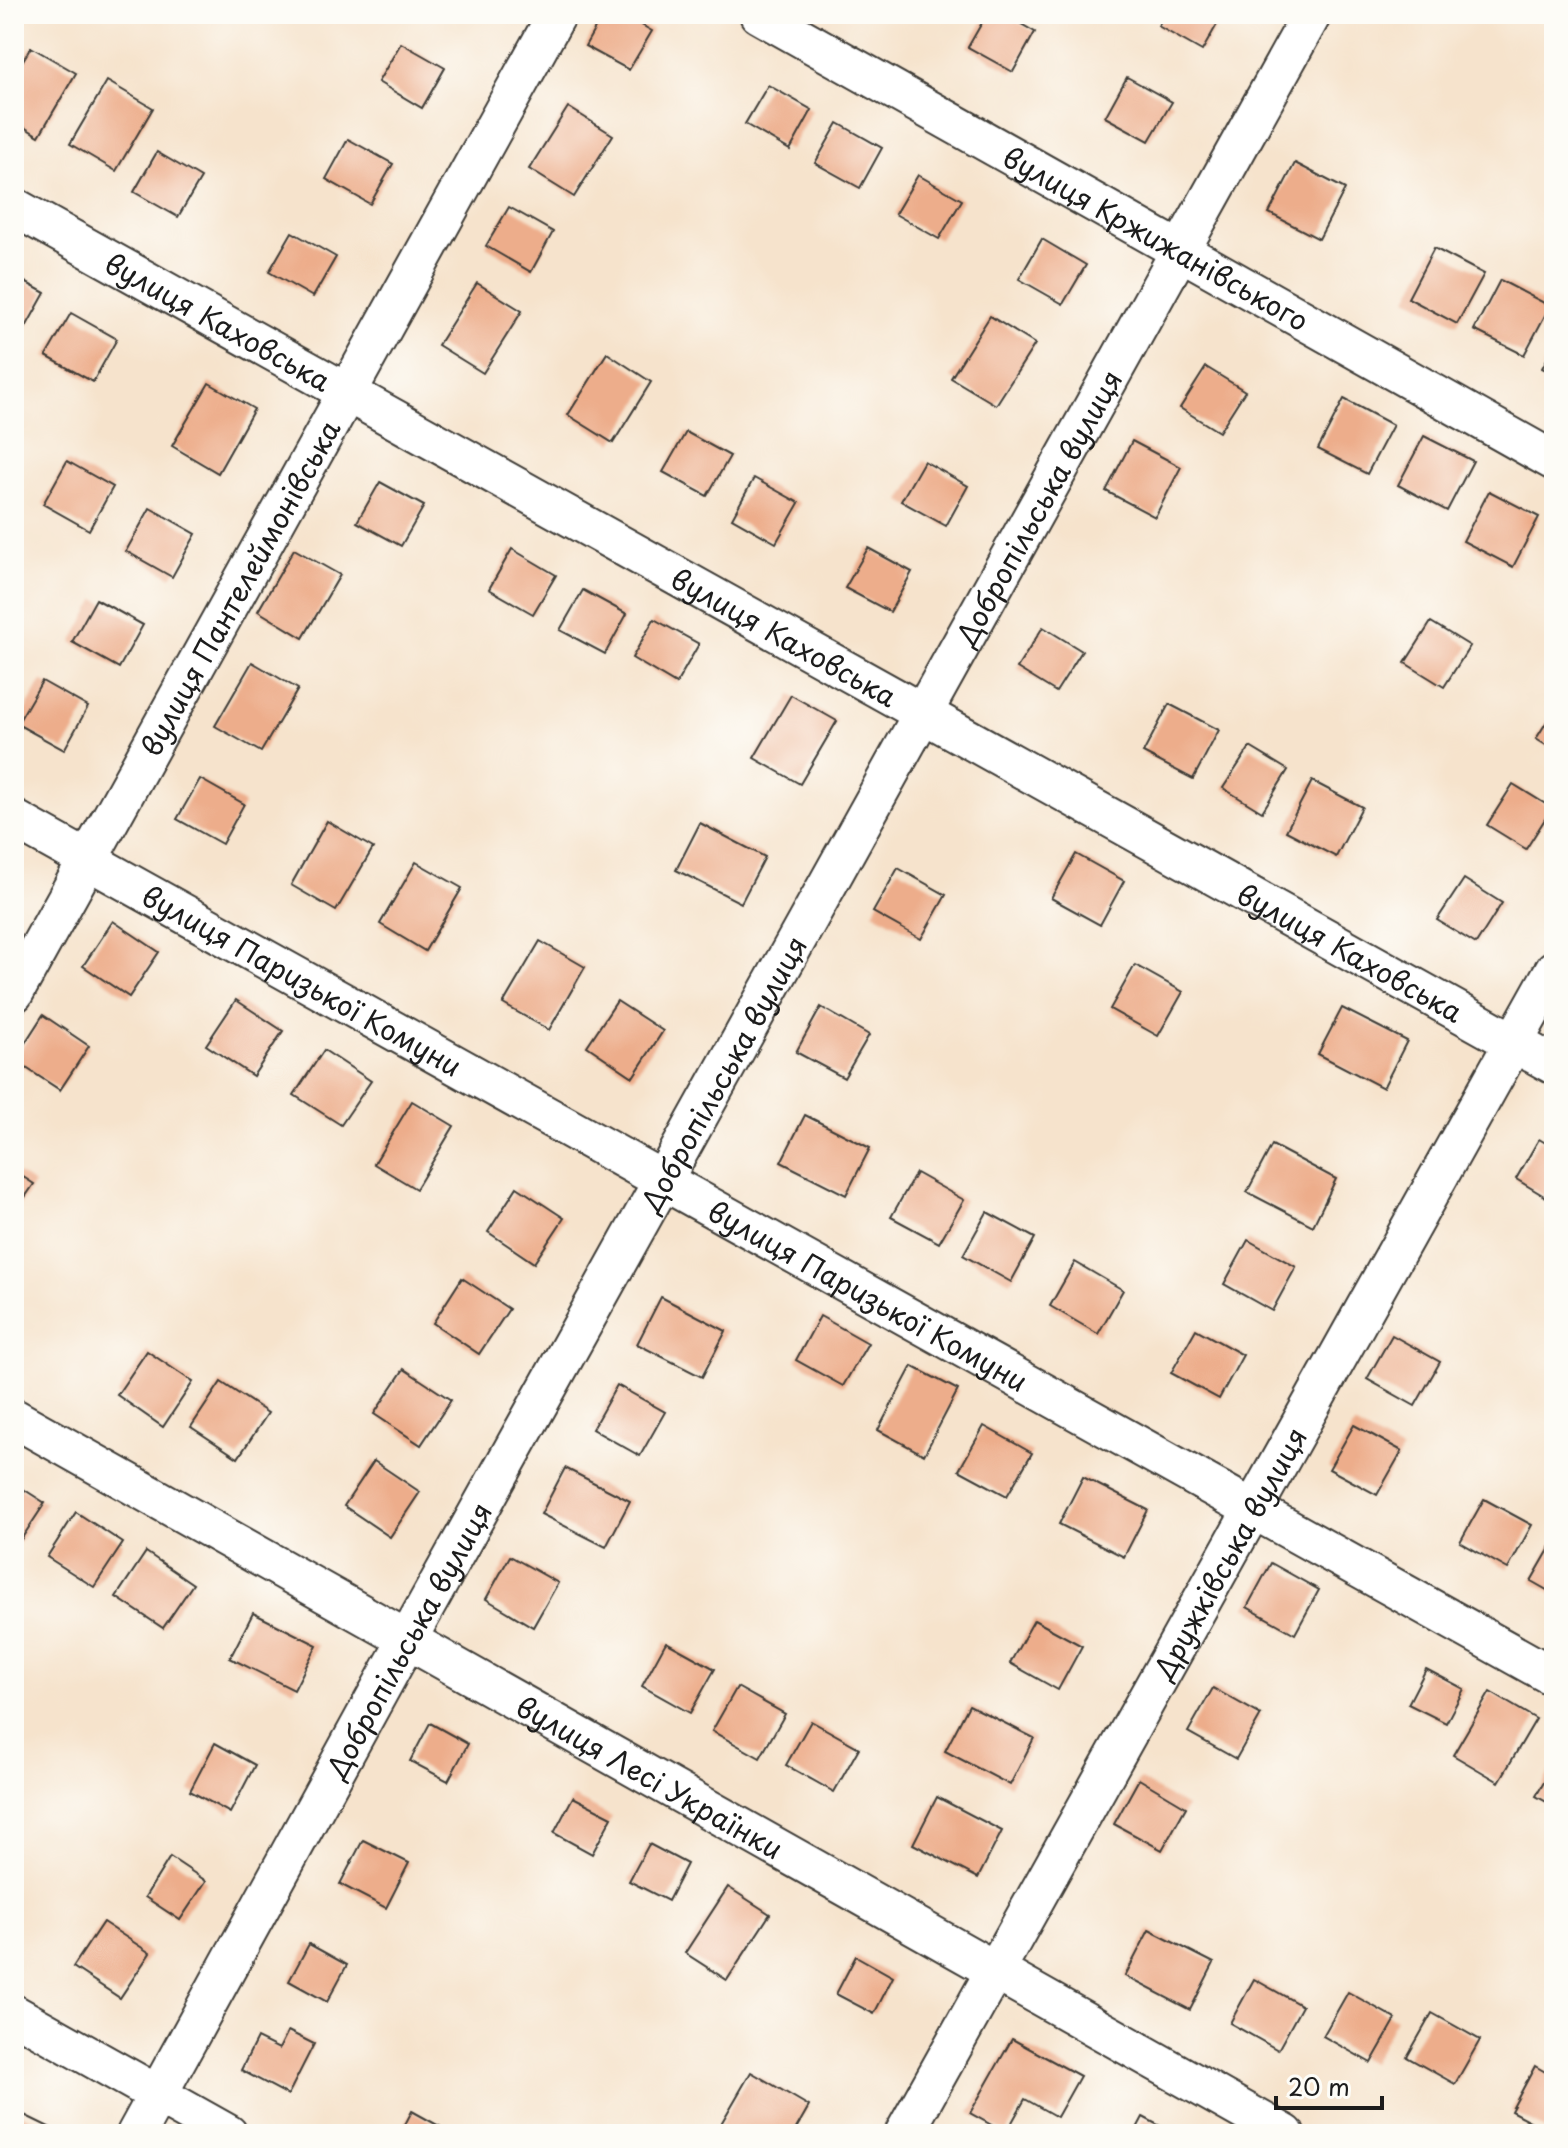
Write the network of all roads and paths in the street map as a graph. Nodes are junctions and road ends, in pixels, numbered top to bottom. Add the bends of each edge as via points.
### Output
1 (557, 14) edge
2 (759, 14) edge
3 (1312, 14) edge
4 (14, 207) edge
5 (1180, 251) junction
6 (347, 393) junction
7 (1554, 461) edge
8 (923, 713) junction
9 (14, 819) edge
10 (88, 860) junction
11 (1554, 970) edge
12 (14, 993) edge
13 (1513, 1042) junction
14 (1554, 1065) edge
15 (663, 1180) junction
16 (14, 1418) edge
17 (1252, 1509) junction
18 (407, 1640) junction
19 (1554, 1677) edge
20 (994, 1970) junction
21 (14, 2014) edge
22 (158, 2095) junction
23 (136, 2134) edge
24 (228, 2134) edge
25 (904, 2134) edge
26 (1285, 2134) edge

1 - 6 street, вулиця Пантелеймонівська
2 - 5 street, вулиця Кржижанівського
3 - 5 street, Добропільська вулиця
4 - 6 street, вулиця Каховська
5 - 7 street, вулиця Кржижанівського
5 - 8 street, Добропільська вулиця
6 - 8 street, вулиця Каховська
6 - 10 street, вулиця Пантелеймонівська
8 - 13 street, вулиця Каховська
8 - 15 street, Добропільська вулиця
9 - 10 street, вулиця Паризької Комуни
10 - 12 street, вулиця Пантелеймонівська
10 - 15 street, вулиця Паризької Комуни
11 - 13 street, Дружківська вулиця
13 - 14 street, вулиця Каховська
13 - 17 street, Дружківська вулиця
15 - 17 street, вулиця Паризької Комуни
15 - 18 street, Добропільська вулиця
16 - 18 street, вулиця Лесі Українки
17 - 19 street, вулиця Паризької Комуни
17 - 20 street, Дружківська вулиця
18 - 20 street, вулиця Лесі Українки
18 - 22 street, Добропільська вулиця
20 - 25 street, Дружківська вулиця
20 - 26 street, вулиця Лесі Українки
21 - 22 street
22 - 23 street, Добропільська вулиця
22 - 24 street

